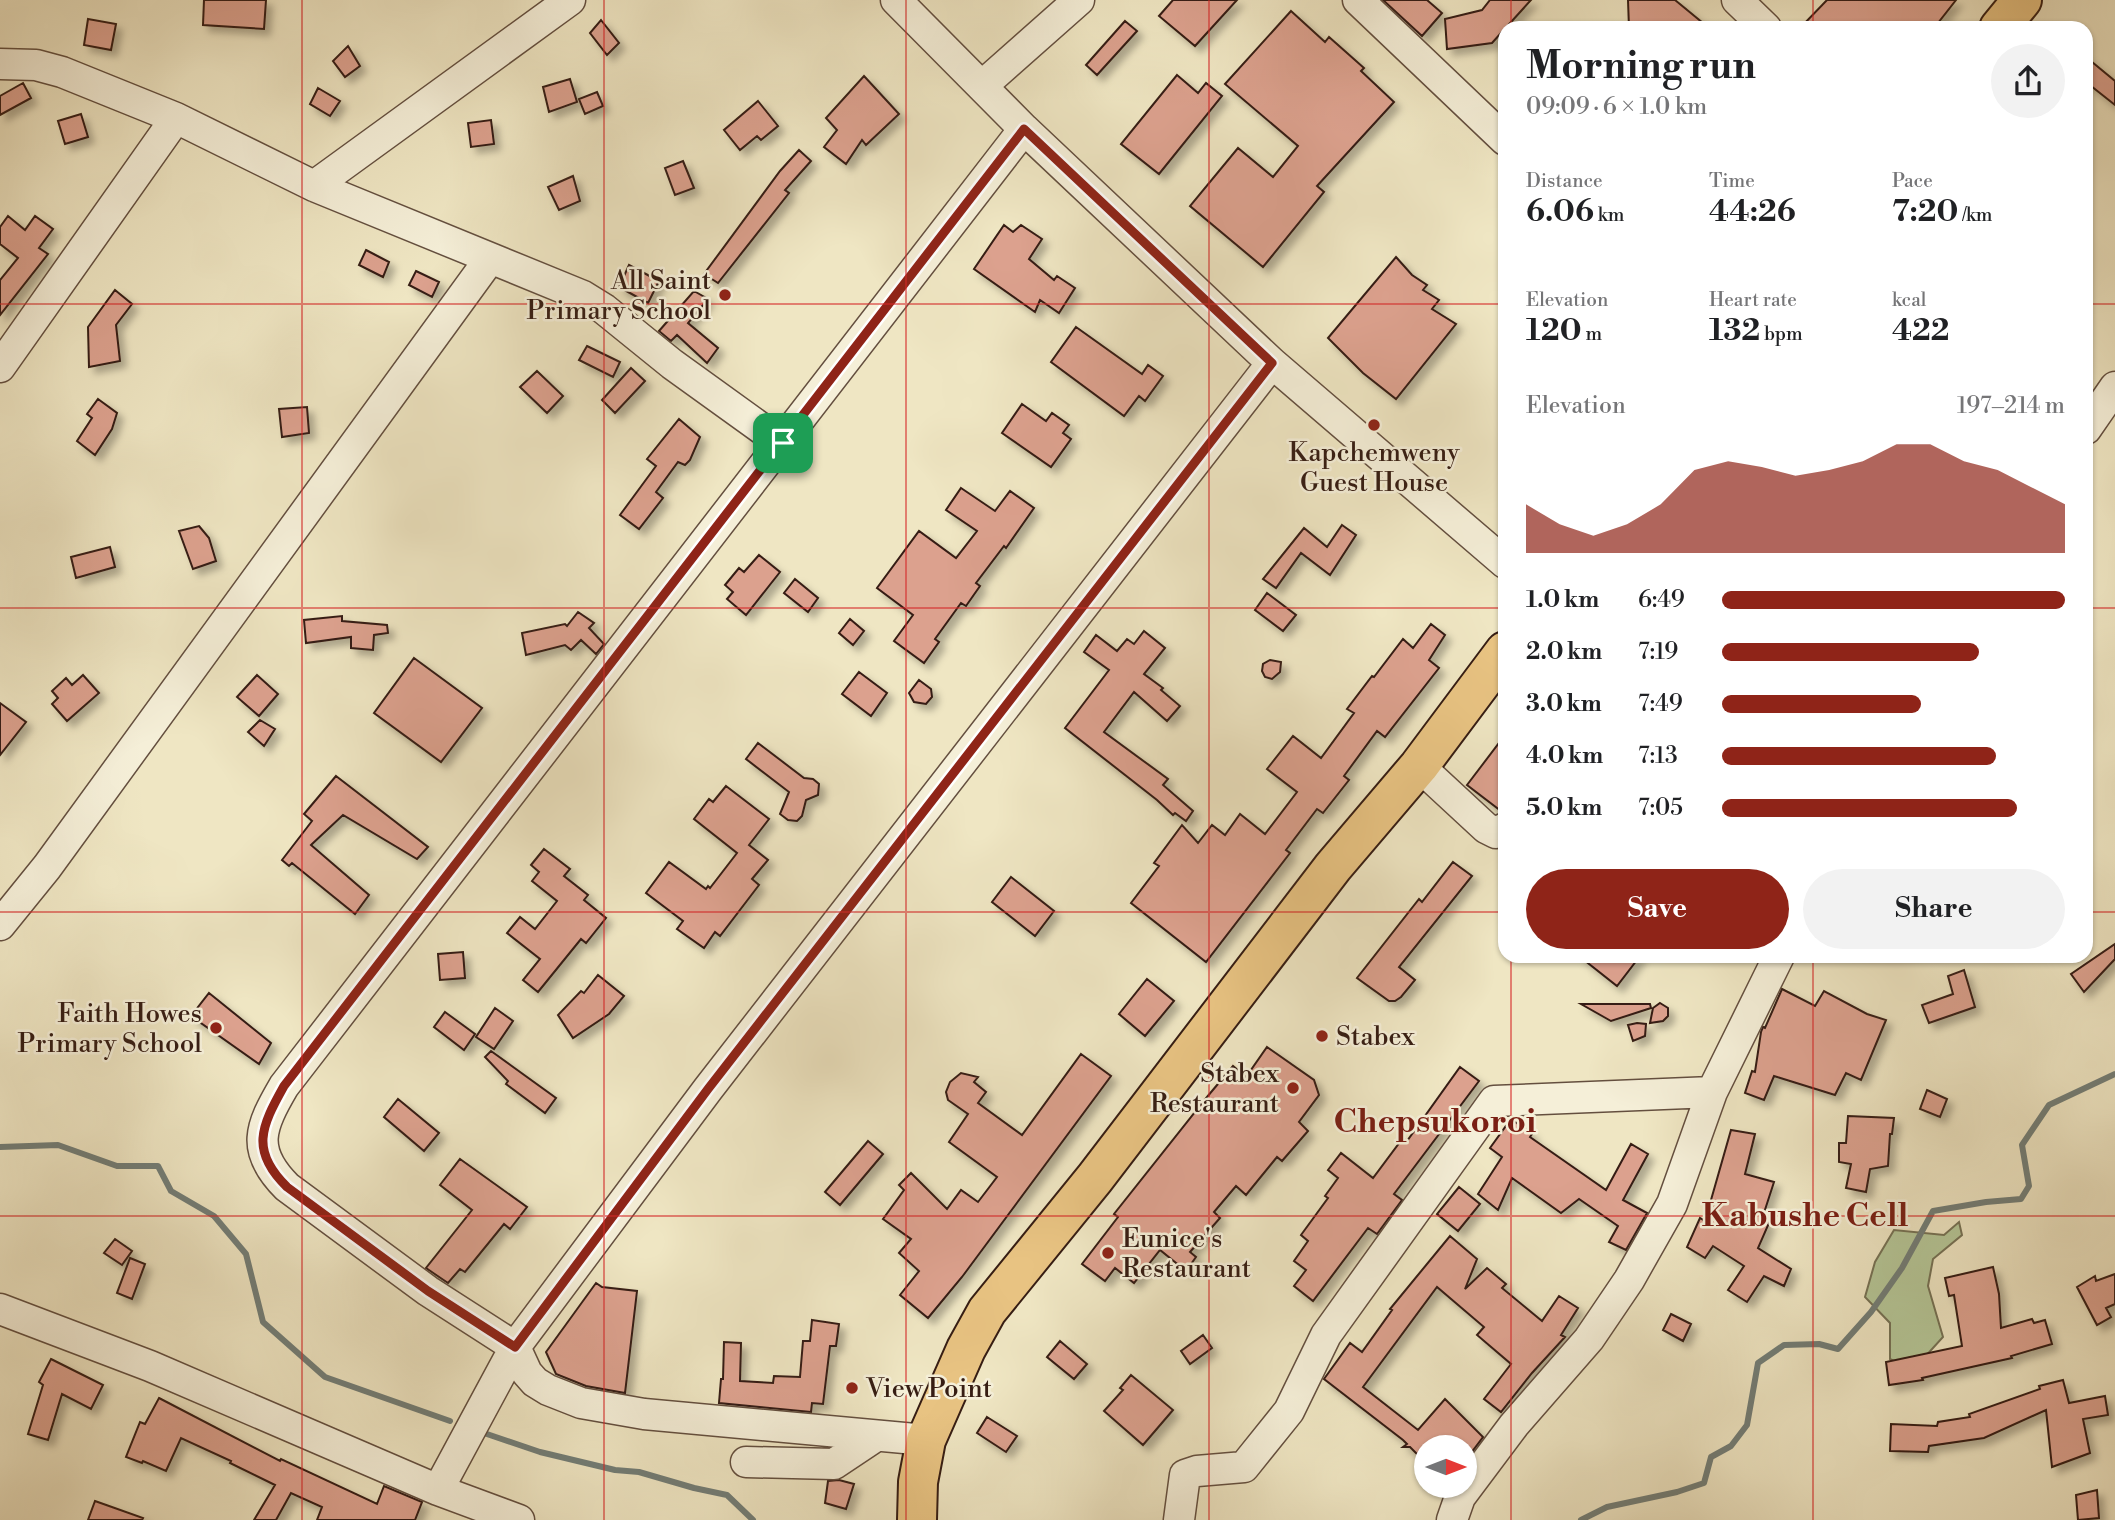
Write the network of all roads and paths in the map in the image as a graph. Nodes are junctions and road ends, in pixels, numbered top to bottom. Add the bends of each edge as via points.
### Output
1 (570, 0) edge
2 (896, 0) edge
3 (1079, 0) edge
4 (1358, 0) edge
5 (1737, 0) edge
6 (2022, 0) edge
7 (1759, 21) edge
8 (2005, 21) edge
9 (0, 64) edge
10 (983, 86) junction
11 (176, 118) junction
12 (1024, 129) junction
13 (1498, 133) edge
14 (314, 186) junction
15 (489, 260) junction
16 (1272, 363) junction
17 (0, 367) edge
18 (2115, 387) edge
19 (2093, 419) edge
20 (783, 443) junction
21 (1498, 557) edge
22 (1498, 660) edge
23 (1419, 766) junction
24 (1498, 832) edge
25 (0, 925) edge
26 (1776, 963) edge
27 (1712, 1092) junction
28 (0, 1309) edge
29 (515, 1347) junction
30 (876, 1436) junction
31 (926, 1440) junction
32 (746, 1462) dead end
33 (438, 1490) junction
34 (519, 1520) edge
35 (917, 1520) edge
36 (1179, 1520) edge
37 (1452, 1520) edge

1 - 14 street
2 - 10 street
3 - 10 street
4 - 13 street
5 - 7 street
6 - 8 main road
9 - 11 street via 36,65 62,72
10 - 12 street
11 - 14 street
11 - 17 street
12 - 16 street
12 - 20 street
14 - 15 street
15 - 20 street via 583,296 604,309
15 - 25 street via 47,867
16 - 21 street
16 - 29 street via 708,1089
18 - 19 street
20 - 29 street via 284,1086 265,1127 264,1158 287,1187 428,1291
22 - 23 main road
23 - 24 street via 1486,828
23 - 31 main road via 1333,867 987,1311 965,1349
26 - 27 street
27 - 36 street via 1494,1101 1326,1335 1289,1411 1244,1467 1185,1475
27 - 37 street via 1672,1204 1629,1280 1589,1339 1514,1425 1460,1497
28 - 33 street via 150,1366
29 - 30 street via 535,1382 581,1403
29 - 33 street
30 - 31 street
30 - 32 street via 834,1464
31 - 35 main road
33 - 34 street

